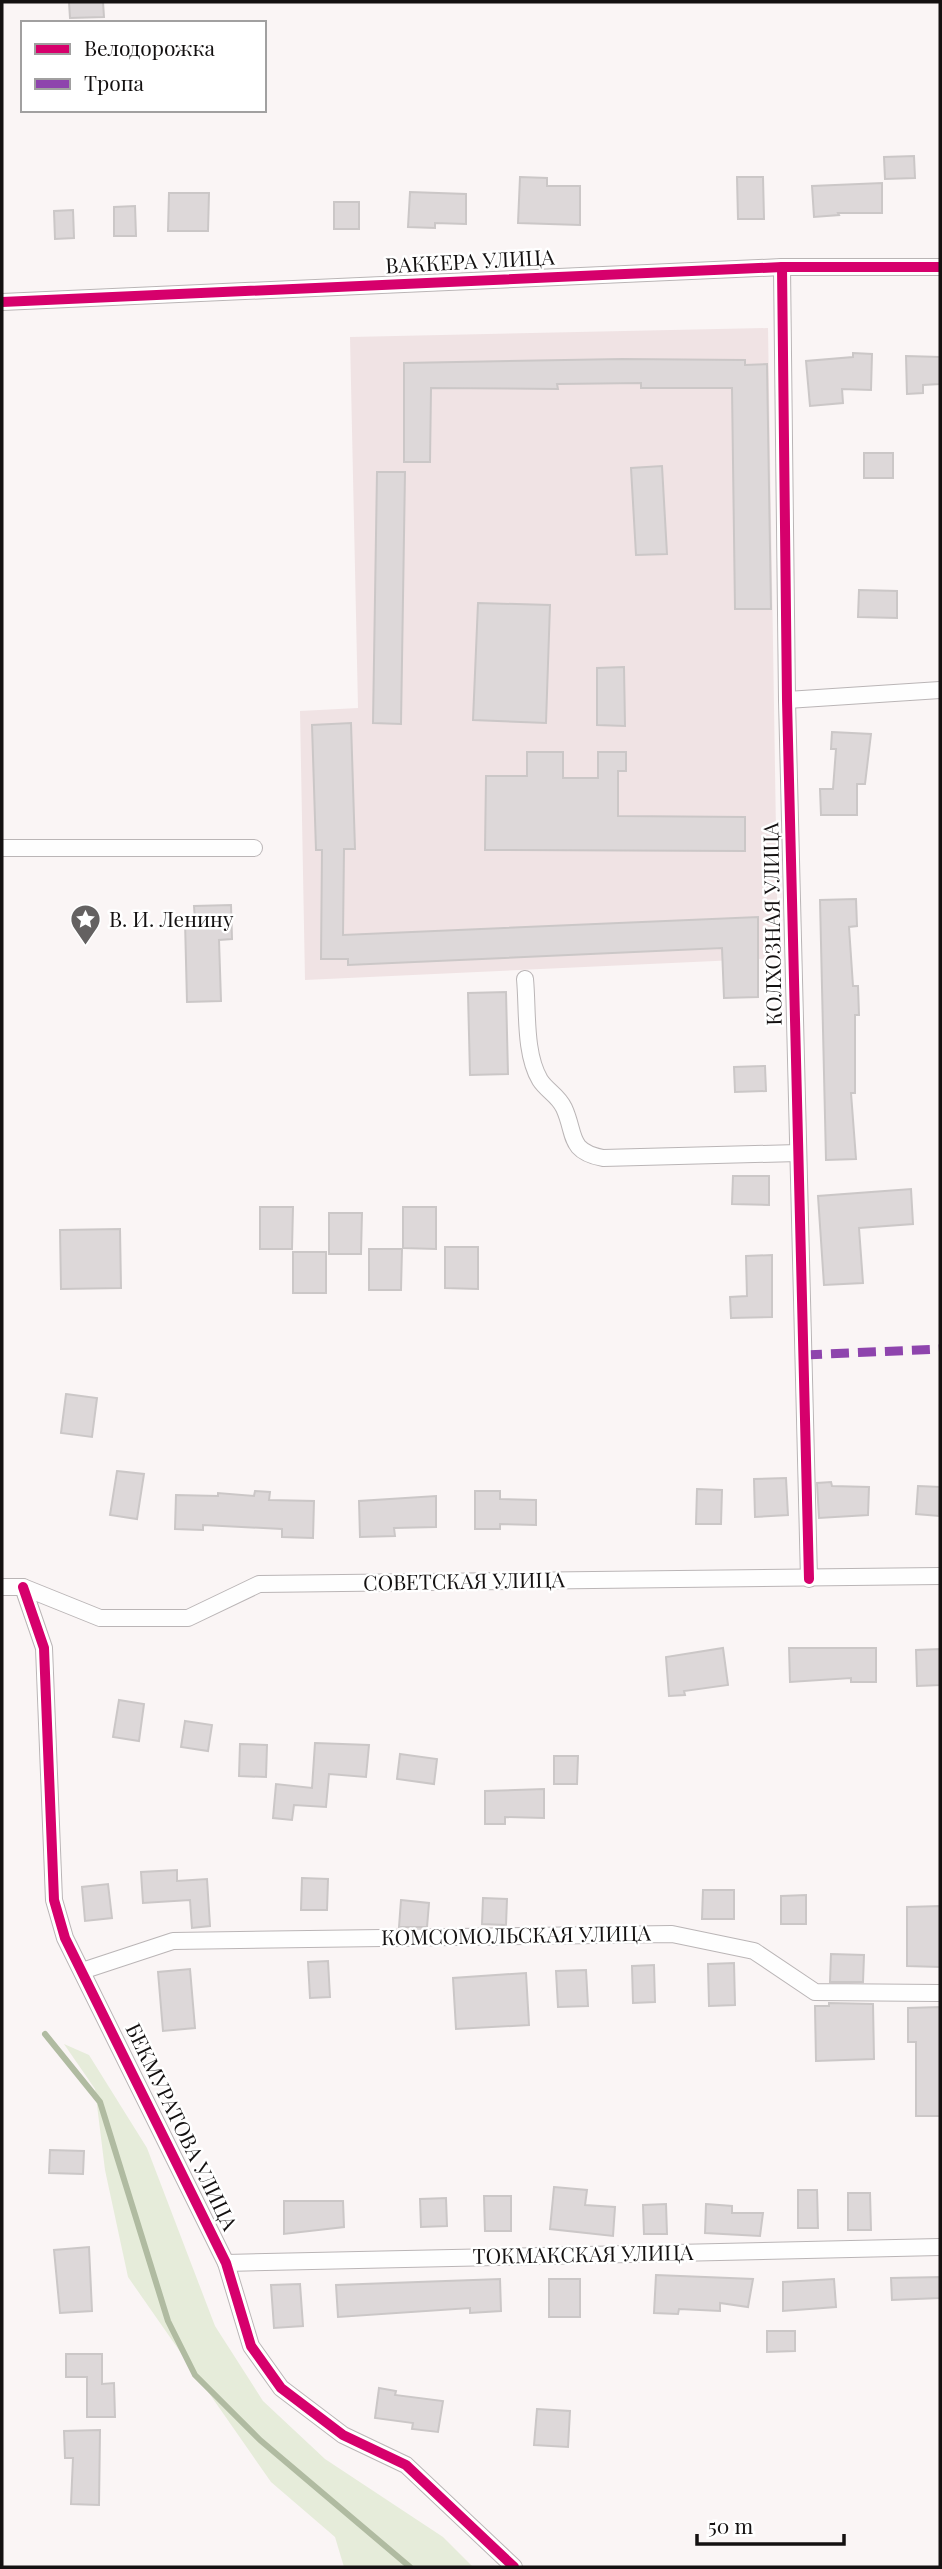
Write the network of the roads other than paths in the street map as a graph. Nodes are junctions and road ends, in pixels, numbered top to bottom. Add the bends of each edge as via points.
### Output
1 (782, 267) junction
2 (940, 267) edge
3 (2, 302) edge
4 (940, 690) edge
5 (787, 700) junction
6 (2, 848) edge
7 (254, 848) dead end
8 (525, 979) dead end
9 (798, 1153) junction
10 (940, 1576) edge
11 (809, 1579) junction
12 (2, 1587) edge
13 (23, 1587) junction
14 (82, 1971) junction
15 (940, 1993) edge
16 (940, 2247) edge
17 (226, 2263) junction
18 (514, 2567) edge

1 - 2 street, ВАККЕРА УЛИЦА
1 - 3 street, ВАККЕРА УЛИЦА
1 - 5 street, КОЛХОЗНАЯ УЛИЦА
4 - 5 street
5 - 9 street, КОЛХОЗНАЯ УЛИЦА
6 - 7 street
8 - 9 street via 532,1063 565,1109 576,1145 586,1154 603,1158
9 - 11 street, КОЛХОЗНАЯ УЛИЦА
10 - 11 street, СОВЕТСКАЯ УЛИЦА
11 - 13 street, СОВЕТСКАЯ УЛИЦА via 259,1584 188,1618 100,1618
12 - 13 street, СОВЕТСКАЯ УЛИЦА
13 - 14 street, БЕКМУРАТОВА УЛИЦА via 44,1648 54,1900 65,1938
14 - 15 street, КОМСОМОЛЬСКАЯ УЛИЦА via 173,1941 672,1934 754,1951 814,1992
14 - 17 street, БЕКМУРАТОВА УЛИЦА
16 - 17 street, ТОКМАКСКАЯ УЛИЦА
17 - 18 street, БЕКМУРАТОВА УЛИЦА via 251,2346 281,2388 343,2435 406,2465

